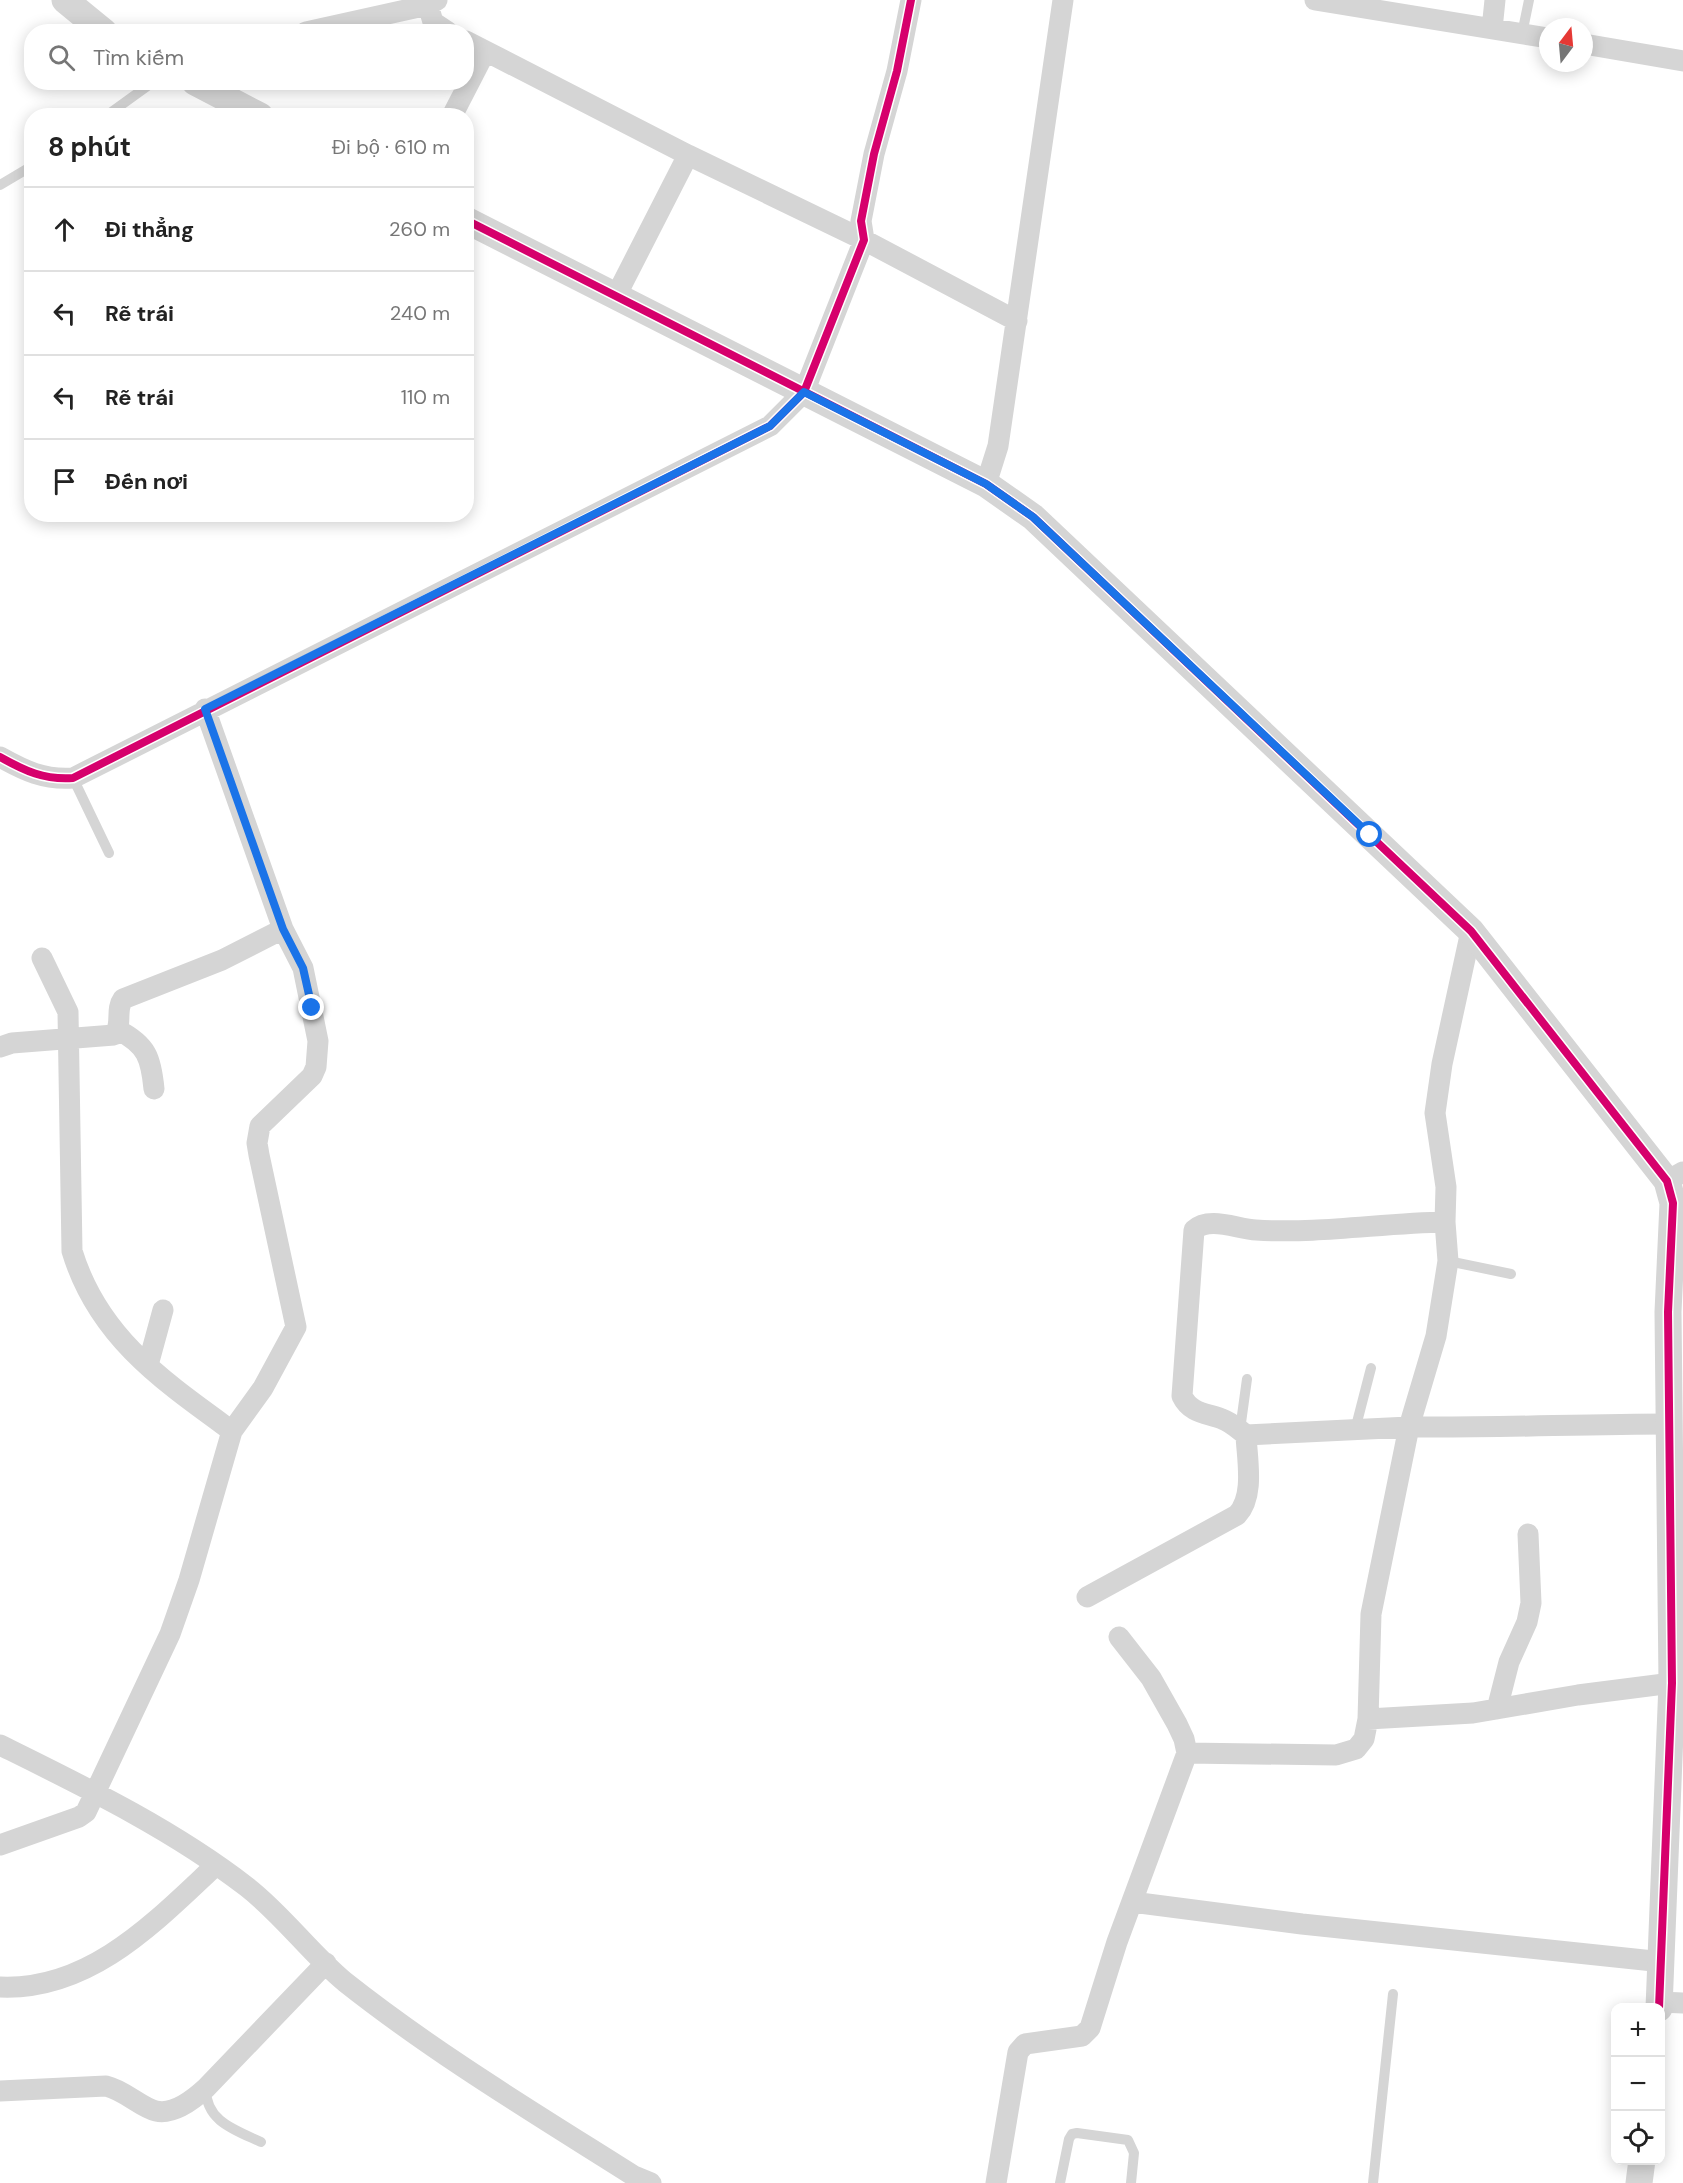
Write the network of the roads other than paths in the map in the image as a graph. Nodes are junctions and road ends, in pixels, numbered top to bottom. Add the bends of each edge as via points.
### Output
1 (65, 0) edge
2 (911, 0) edge
3 (1063, 0) edge
4 (1315, 0) edge
5 (1495, 0) edge
6 (1529, 0) edge
7 (433, 3) edge
8 (94, 24) edge
9 (341, 24) edge
10 (436, 24) edge
11 (1492, 29) junction
12 (1522, 34) junction
13 (1539, 37) edge
14 (474, 46) edge
15 (1593, 46) edge
16 (485, 52) junction
17 (1683, 61) edge
18 (474, 73) edge
19 (142, 90) edge
20 (213, 90) edge
21 (465, 90) edge
22 (117, 108) edge
23 (246, 108) edge
24 (456, 108) edge
25 (688, 155) junction
26 (24, 171) edge
27 (0, 185) edge
28 (474, 224) edge
29 (864, 240) junction
30 (616, 296) junction
31 (1017, 321) junction
32 (804, 392) junction
33 (986, 484) junction
34 (205, 709) junction
35 (0, 756) edge
36 (73, 778) junction
37 (109, 853) dead end
38 (283, 929) junction
39 (1471, 931) junction
40 (42, 958) dead end
41 (118, 1030) junction
42 (69, 1039) junction
43 (0, 1047) edge
44 (154, 1089) dead end
45 (1675, 1176) edge
46 (1444, 1222) junction
47 (1448, 1261) junction
48 (1511, 1274) dead end
49 (163, 1310) dead end
50 (148, 1365) junction
51 (1371, 1368) dead end
52 (1247, 1378) dead end
53 (1669, 1424) junction
54 (1409, 1427) junction
55 (1355, 1430) junction
56 (232, 1431) junction
57 (1243, 1433) junction
58 (1528, 1534) dead end
59 (1088, 1597) dead end
60 (1119, 1637) dead end
61 (1677, 1642) edge
62 (1672, 1683) junction
63 (1497, 1708) junction
64 (1368, 1719) junction
65 (0, 1745) edge
66 (1187, 1753) junction
67 (97, 1792) junction
68 (0, 1845) edge
69 (216, 1865) junction
70 (1132, 1902) junction
71 (1663, 1962) junction
72 (326, 1963) junction
73 (0, 1987) edge
74 (1394, 1994) dead end
75 (1668, 2004) edge
76 (206, 2088) junction
77 (0, 2091) edge
78 (261, 2142) dead end
79 (1641, 2165) edge
80 (651, 2183) edge
81 (996, 2183) edge
82 (1060, 2183) edge
83 (1131, 2183) edge
84 (1373, 2183) edge
85 (1639, 2183) edge

1 - 8 street
2 - 29 street via 874,154 861,221
3 - 31 street
4 - 11 street
5 - 11 street
6 - 12 lane
7 - 9 street
7 - 10 street
11 - 12 street
12 - 13 street
14 - 16 street
15 - 17 street
16 - 18 street
16 - 25 street
19 - 22 lane
20 - 23 street
21 - 24 street
25 - 29 street
25 - 30 street
26 - 27 lane
28 - 30 street
29 - 31 street
29 - 32 street
30 - 32 street
31 - 33 street via 998,446
32 - 33 street
32 - 34 street via 770,426
33 - 39 street via 1033,517
34 - 36 street
34 - 38 street
35 - 36 street via 40,776
36 - 37 lane
38 - 41 street via 222,960 123,999
38 - 56 street via 303,968 316,1028 316,1067 312,1076 260,1126 257,1143 296,1327 263,1388
39 - 45 street
39 - 46 street via 1435,1113 1446,1187
40 - 42 street via 68,1012
41 - 42 street via 108,1037
41 - 44 street via 145,1049
42 - 43 street
42 - 50 street via 72,1251 90,1294 117,1336
45 - 53 street via 1668,1312
46 - 47 street
46 - 57 street via 1333,1230 1256,1230 1207,1223 1194,1230 1182,1396 1194,1410 1224,1419
47 - 48 lane
47 - 54 street via 1436,1336
49 - 50 street
50 - 56 street
51 - 55 lane
52 - 57 lane
53 - 54 street
53 - 61 street
54 - 55 street
54 - 64 street via 1371,1614
55 - 57 street
56 - 67 street via 170,1634
57 - 59 street via 1247,1492 1243,1509
58 - 63 street via 1531,1603
60 - 66 street via 1150,1678 1177,1724
61 - 62 street
62 - 63 street
62 - 71 street
63 - 64 street
64 - 66 street via 1364,1739 1356,1749 1336,1755
65 - 67 street
66 - 70 street
67 - 68 street via 79,1817
67 - 69 street
69 - 72 street via 249,1889
69 - 73 street via 143,1932 102,1960 50,1983
70 - 71 street
70 - 81 street via 1087,2033 1082,2037 1024,2044 1018,2052
71 - 75 street
72 - 76 street
72 - 80 street via 437,2050 634,2176
74 - 84 lane
76 - 77 street via 186,2104 156,2111 119,2089 106,2086
76 - 78 lane via 210,2112
79 - 85 street
82 - 83 lane via 1069,2139 1077,2133 1128,2140 1134,2153

